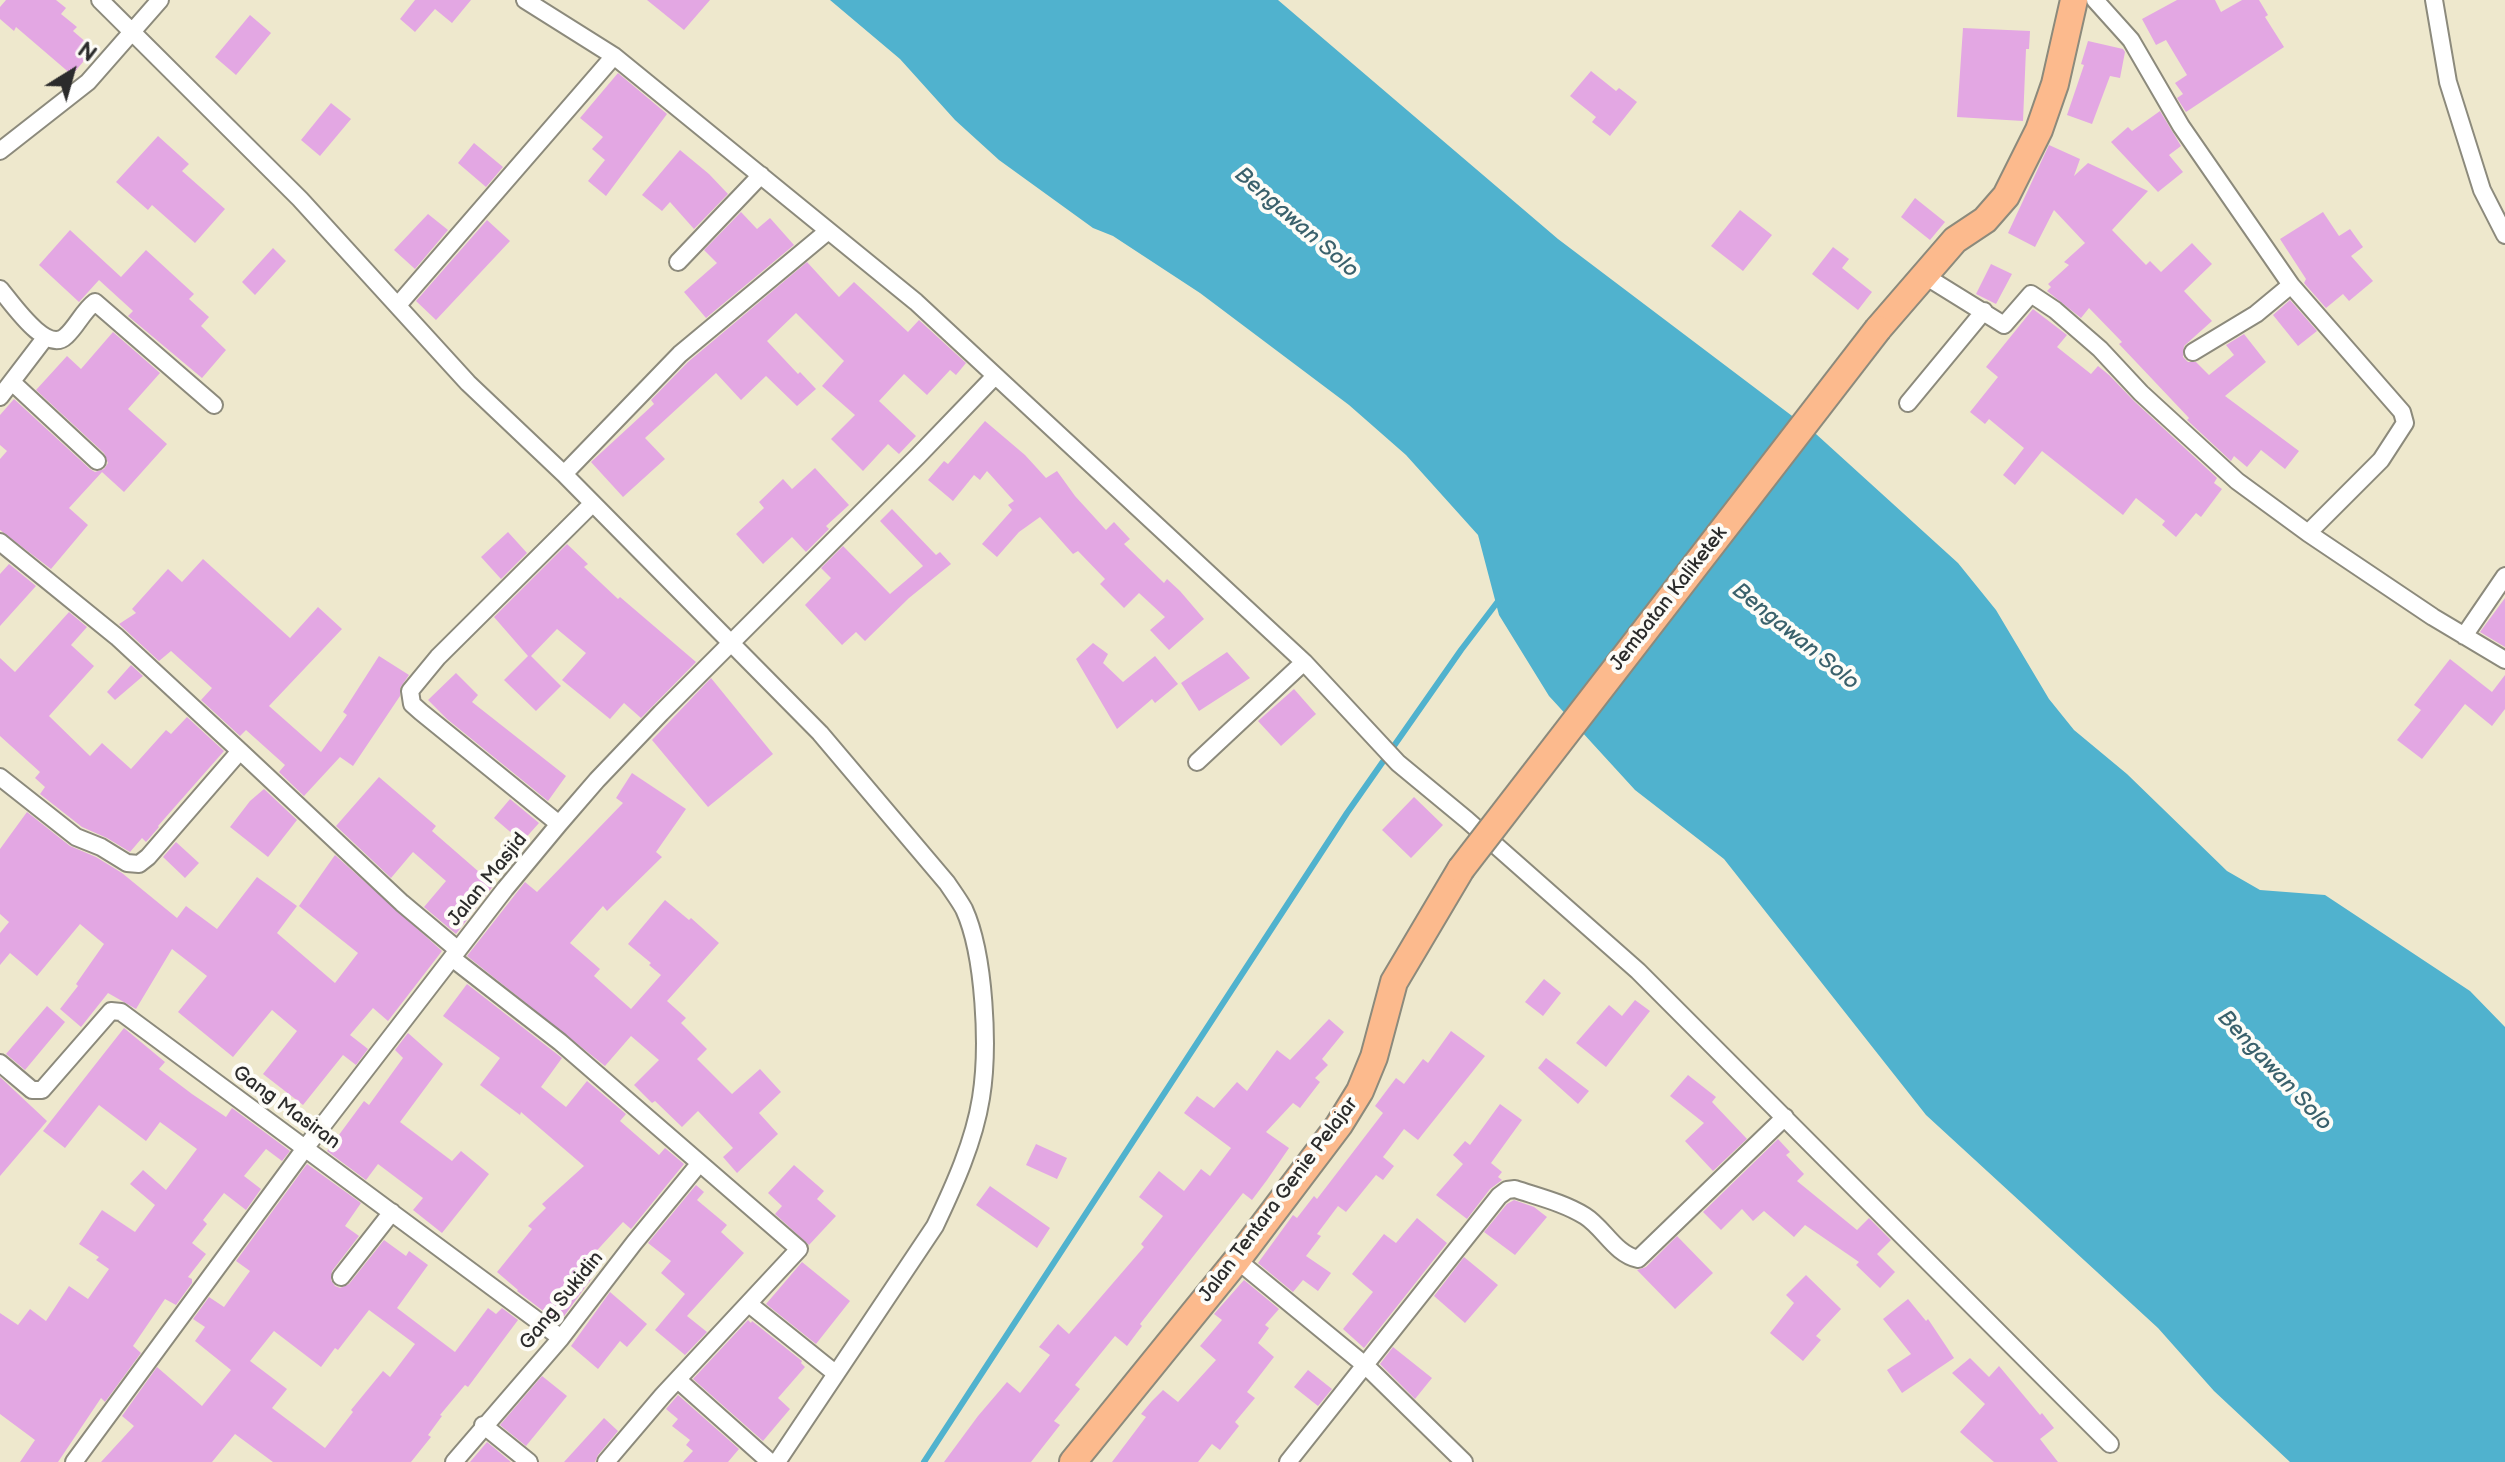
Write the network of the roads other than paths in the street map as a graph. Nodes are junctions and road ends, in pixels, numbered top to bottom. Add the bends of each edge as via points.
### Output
1 (100, 0) edge
2 (160, 0) edge
3 (525, 0) edge
4 (2074, 0) edge
5 (2095, 0) edge
6 (2434, 0) edge
7 (131, 33) junction
8 (614, 56) junction
9 (0, 151) edge
10 (761, 175) junction
11 (828, 231) junction
12 (2505, 235) edge
13 (678, 262) dead end
14 (1925, 276) junction
15 (2291, 285) junction
16 (0, 289) edge
17 (398, 305) junction
18 (1984, 311) junction
19 (45, 338) junction
20 (2193, 352) dead end
21 (995, 376) junction
22 (12, 382) junction
23 (0, 397) edge
24 (1908, 403) dead end
25 (214, 405) dead end
26 (97, 461) dead end
27 (564, 474) junction
28 (592, 504) junction
29 (2308, 533) junction
30 (0, 542) edge
31 (2505, 576) edge
32 (2464, 636) junction
33 (732, 644) junction
34 (2505, 660) edge
35 (1304, 662) junction
36 (240, 751) junction
37 (1197, 762) dead end
38 (0, 777) edge
39 (559, 824) junction
40 (1461, 869) joint
41 (455, 954) junction
42 (0, 1063) edge
43 (1785, 1117) junction
44 (306, 1147) junction
45 (699, 1164) junction
46 (392, 1212) junction
47 (1237, 1260) junction
48 (341, 1277) dead end
49 (749, 1304) junction
50 (561, 1338) junction
51 (1366, 1366) junction
52 (835, 1373) junction
53 (678, 1380) junction
54 (483, 1425) junction
55 (2110, 1444) dead end
56 (74, 1462) edge
57 (454, 1462) edge
58 (529, 1462) edge
59 (606, 1462) edge
60 (770, 1462) edge
61 (777, 1462) edge
62 (1073, 1462) edge
63 (1288, 1462) edge
64 (1464, 1462) edge

1 - 7 street
2 - 7 street
3 - 8 street
4 - 14 main road, Jembatan Kaliketek via 2055,84 2006,196 1985,220 1955,240
5 - 15 street via 2131,40 2181,126
6 - 12 street via 2448,82 2482,190
7 - 9 street via 88,82
7 - 17 street via 300,199
8 - 10 street
8 - 17 street
10 - 11 street
10 - 13 street
11 - 21 street via 916,302
11 - 27 street via 680,354
14 - 18 street
14 - 40 main road, Jembatan Kaliketek, bridge via 1878,329
15 - 20 street via 2256,314
15 - 29 street via 2402,412 2405,423 2381,460
16 - 19 street
17 - 27 street via 468,383
18 - 24 street
18 - 29 street via 2004,325 2031,294 2055,310 2237,481
19 - 22 street
19 - 25 street via 64,339 95,302
21 - 33 street, Jalan Masjid
21 - 35 street
22 - 23 street
22 - 26 street
27 - 28 street
28 - 33 street
28 - 39 street via 410,691 412,704
29 - 32 street
30 - 36 street via 117,637
31 - 32 street
32 - 34 street
33 - 39 street, Jalan Masjid
33 - 52 street via 820,733 947,883 975,943 985,1053 971,1138 935,1226
35 - 37 street
35 - 43 street via 1398,763 1638,971
36 - 38 street via 139,864 76,837
36 - 41 street
39 - 41 street, Jalan Masjid
40 - 47 main road, Jalan Tentara Genie Pelajar via 1394,982 1360,1091
41 - 44 street, Jalan Masjid
41 - 45 street
42 - 44 street, Gang Masiran via 32,1090 42,1090 117,1010
43 - 51 street via 1638,1259 1628,1257 1589,1218 1507,1190
43 - 55 street
44 - 46 street, Gang Masiran
44 - 56 street, Jalan Masjid
45 - 49 street via 799,1249
45 - 50 street, Gang Sukidin
46 - 48 street
46 - 50 street, Gang Masiran
47 - 51 street
47 - 62 main road, Jalan Tentara Genie Pelajar
49 - 52 street
49 - 53 street
50 - 54 street, Gang Sukidin
51 - 63 street
51 - 64 street
52 - 61 street
53 - 59 street
53 - 60 street
54 - 57 street, Gang Sukidin
54 - 58 street

